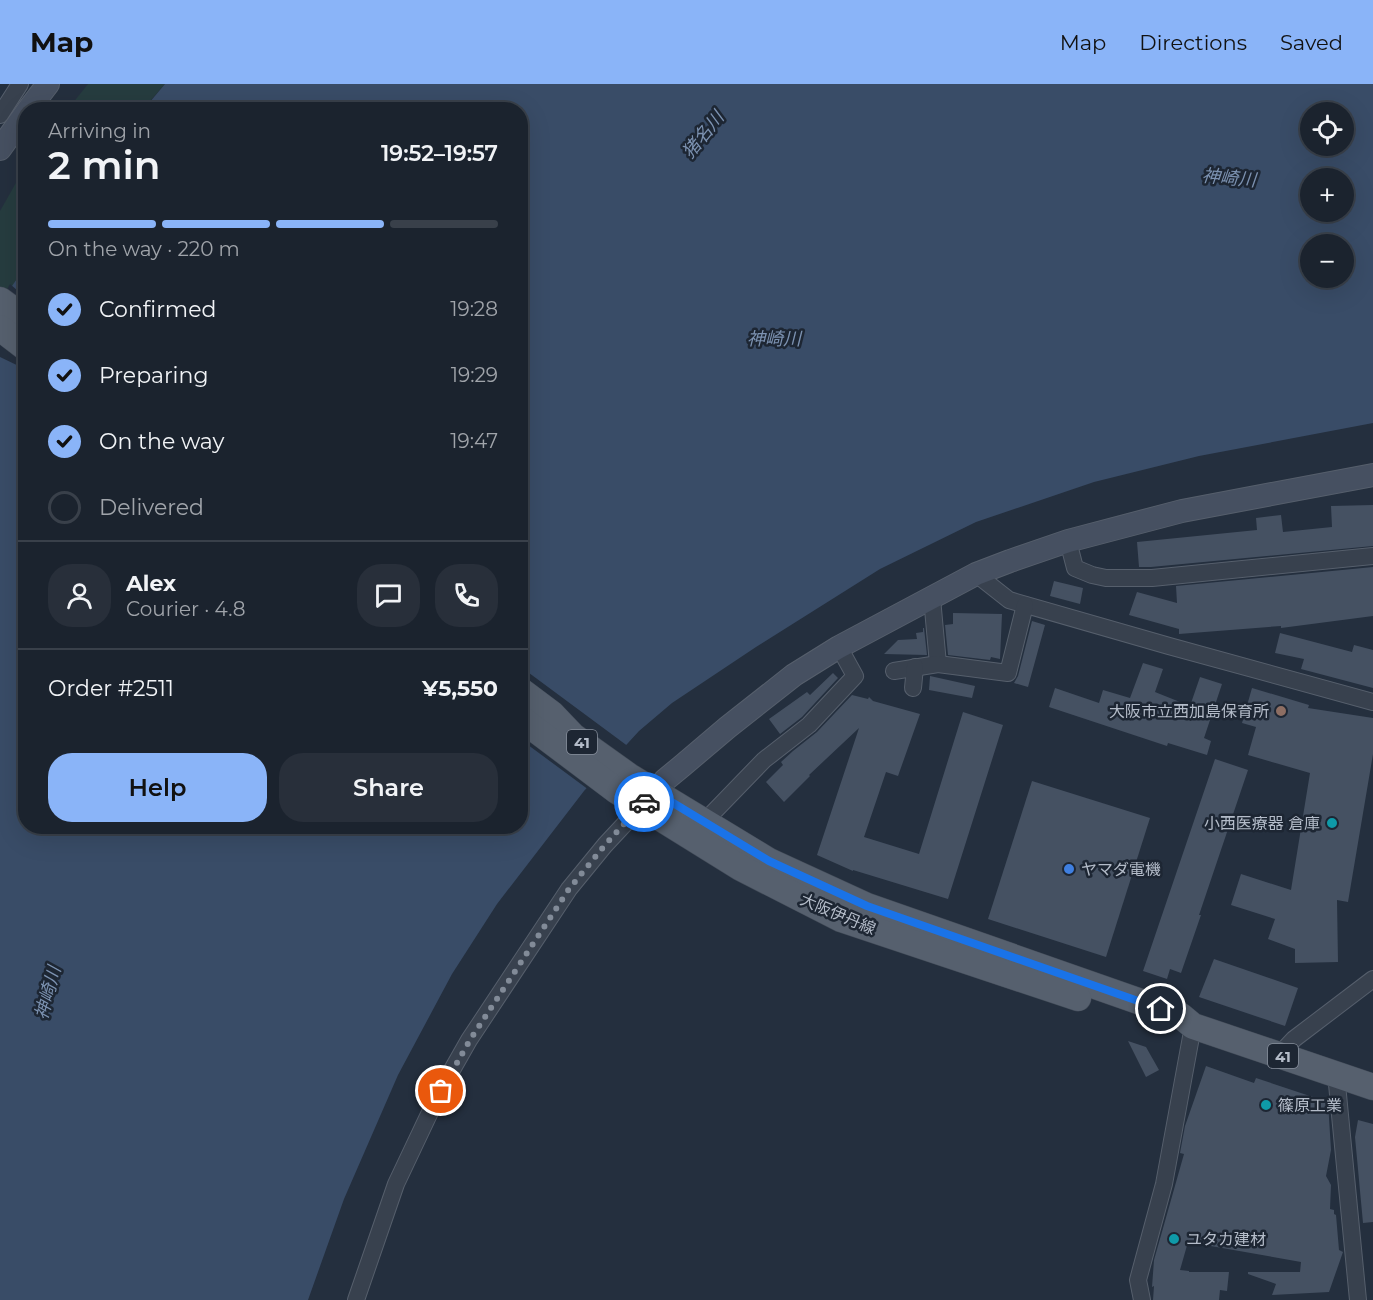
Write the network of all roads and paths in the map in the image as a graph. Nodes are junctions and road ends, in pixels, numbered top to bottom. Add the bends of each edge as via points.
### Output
1 (20, 84) edge
2 (48, 84) edge
3 (34, 102) edge
4 (0, 115) edge
5 (18, 124) edge
6 (0, 149) edge
7 (0, 300) edge
8 (18, 313) edge
9 (0, 328) edge
10 (0, 343) edge
11 (18, 343) edge
12 (18, 350) edge
13 (1373, 475) edge
14 (1068, 541) junction
15 (1373, 556) edge
16 (976, 574) junction
17 (932, 598) junction
18 (1025, 605) junction
19 (839, 647) junction
20 (938, 664) junction
21 (915, 667) junction
22 (894, 671) dead end
23 (914, 688) dead end
24 (528, 696) edge
25 (1373, 702) edge
26 (528, 724) edge
27 (644, 796) junction
28 (704, 822) junction
29 (1373, 978) edge
30 (1193, 1026) junction
31 (1279, 1055) junction
32 (1336, 1074) junction
33 (1373, 1087) edge
34 (356, 1300) edge
35 (1142, 1300) edge
36 (1358, 1300) edge

1 - 4 street
2 - 3 street
5 - 6 street
7 - 8 main road
9 - 11 main road
10 - 12 street
13 - 14 street via 1182,511
14 - 15 street via 1075,568 1106,578 1152,578
14 - 16 street
16 - 17 street
16 - 18 street via 1009,600
17 - 19 street
17 - 20 street
18 - 20 street via 1008,673
18 - 25 street
19 - 27 street via 794,675
19 - 28 street via 855,676 809,725 764,760
20 - 21 street
21 - 22 street
21 - 23 street
24 - 27 main road, 大阪伊丹線 / 41
26 - 27 main road, 大阪伊丹線 / 41 via 617,790
27 - 28 main road, 大阪伊丹線 / 41
27 - 30 main road, 大阪伊丹線 / 41 via 741,868 841,919 1177,1029
27 - 34 street via 569,889 470,1040 396,1184
28 - 30 main road, 大阪伊丹線 / 41 via 769,861 867,906 1181,1016
29 - 31 street
30 - 31 main road, 大阪伊丹線 / 41
30 - 35 street via 1164,1184 1138,1280
31 - 32 main road, 大阪伊丹線 / 41
32 - 33 main road, 大阪伊丹線 / 41
32 - 36 street

